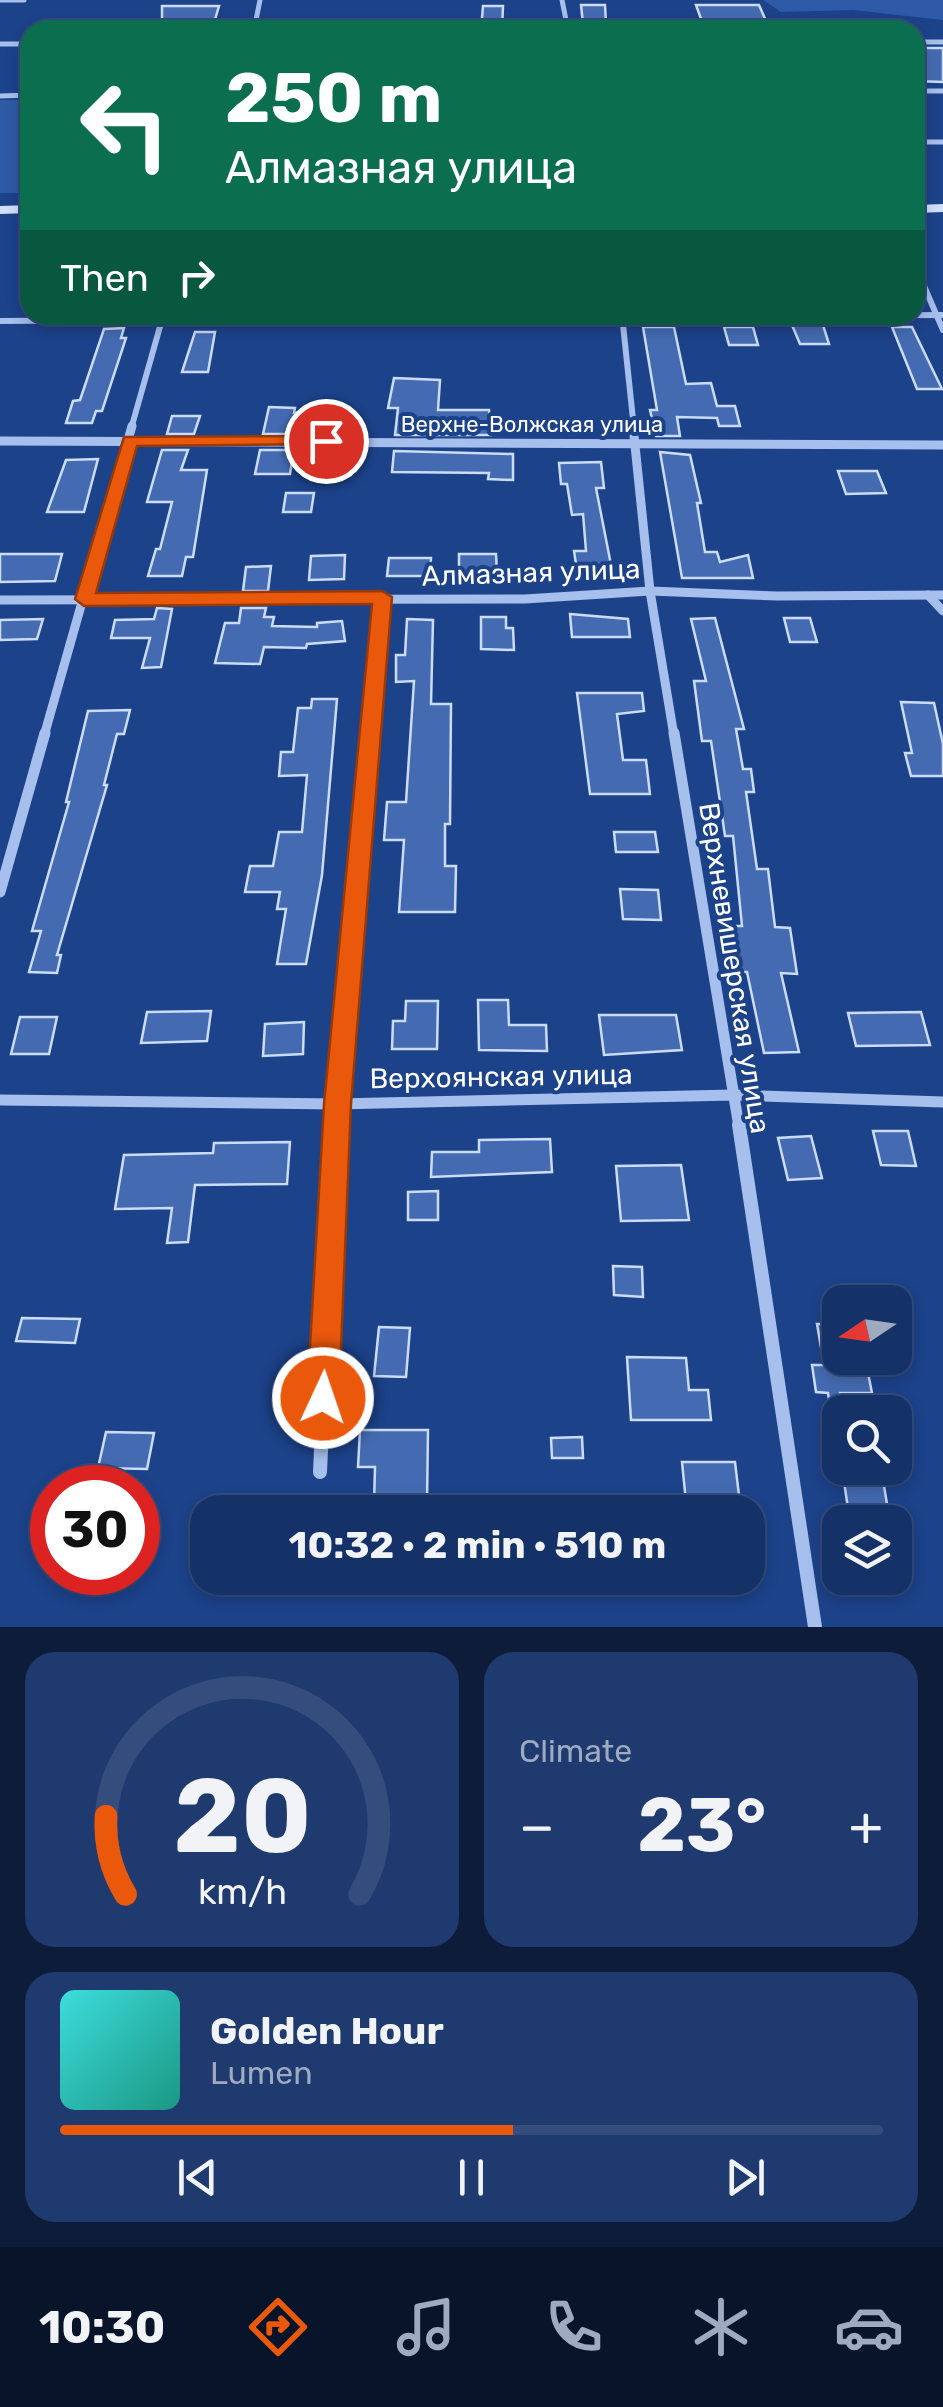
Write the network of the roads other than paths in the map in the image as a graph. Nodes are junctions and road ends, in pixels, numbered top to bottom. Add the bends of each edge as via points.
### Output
1 (0, 0) edge
2 (24, 0) edge
3 (925, 285) edge
4 (939, 315) edge
5 (160, 325) edge
6 (624, 325) edge
7 (943, 330) edge
8 (130, 441) junction
9 (638, 441) junction
10 (0, 442) edge
11 (943, 444) edge
12 (650, 591) junction
13 (928, 594) junction
14 (943, 594) edge
15 (382, 597) junction
16 (84, 599) junction
17 (0, 600) edge
18 (943, 611) edge
19 (0, 892) edge
20 (734, 1096) junction
21 (0, 1100) edge
22 (943, 1102) edge
23 (338, 1104) junction
24 (320, 1472) dead end
25 (816, 1627) edge

1 - 2 street
3 - 4 street
4 - 7 street
5 - 8 street
6 - 9 street, Верхневишерская улица
8 - 9 street, Верхне-Волжская улица
8 - 10 street, Верхне-Волжская улица
8 - 16 street
9 - 11 street, Верхне-Волжская улица
9 - 12 street, Верхневишерская улица
12 - 13 street, Алмазная улица
12 - 15 street, Алмазная улица via 525,599
12 - 20 street, Верхневишерская улица
13 - 14 street, Алмазная улица
13 - 18 street
15 - 16 street, Алмазная улица
15 - 23 street
16 - 17 street, Алмазная улица
16 - 19 street
20 - 22 street, Верхоянская улица
20 - 23 street, Верхоянская улица
20 - 25 street, Верхневишерская улица
21 - 23 street, Верхоянская улица
23 - 24 street

